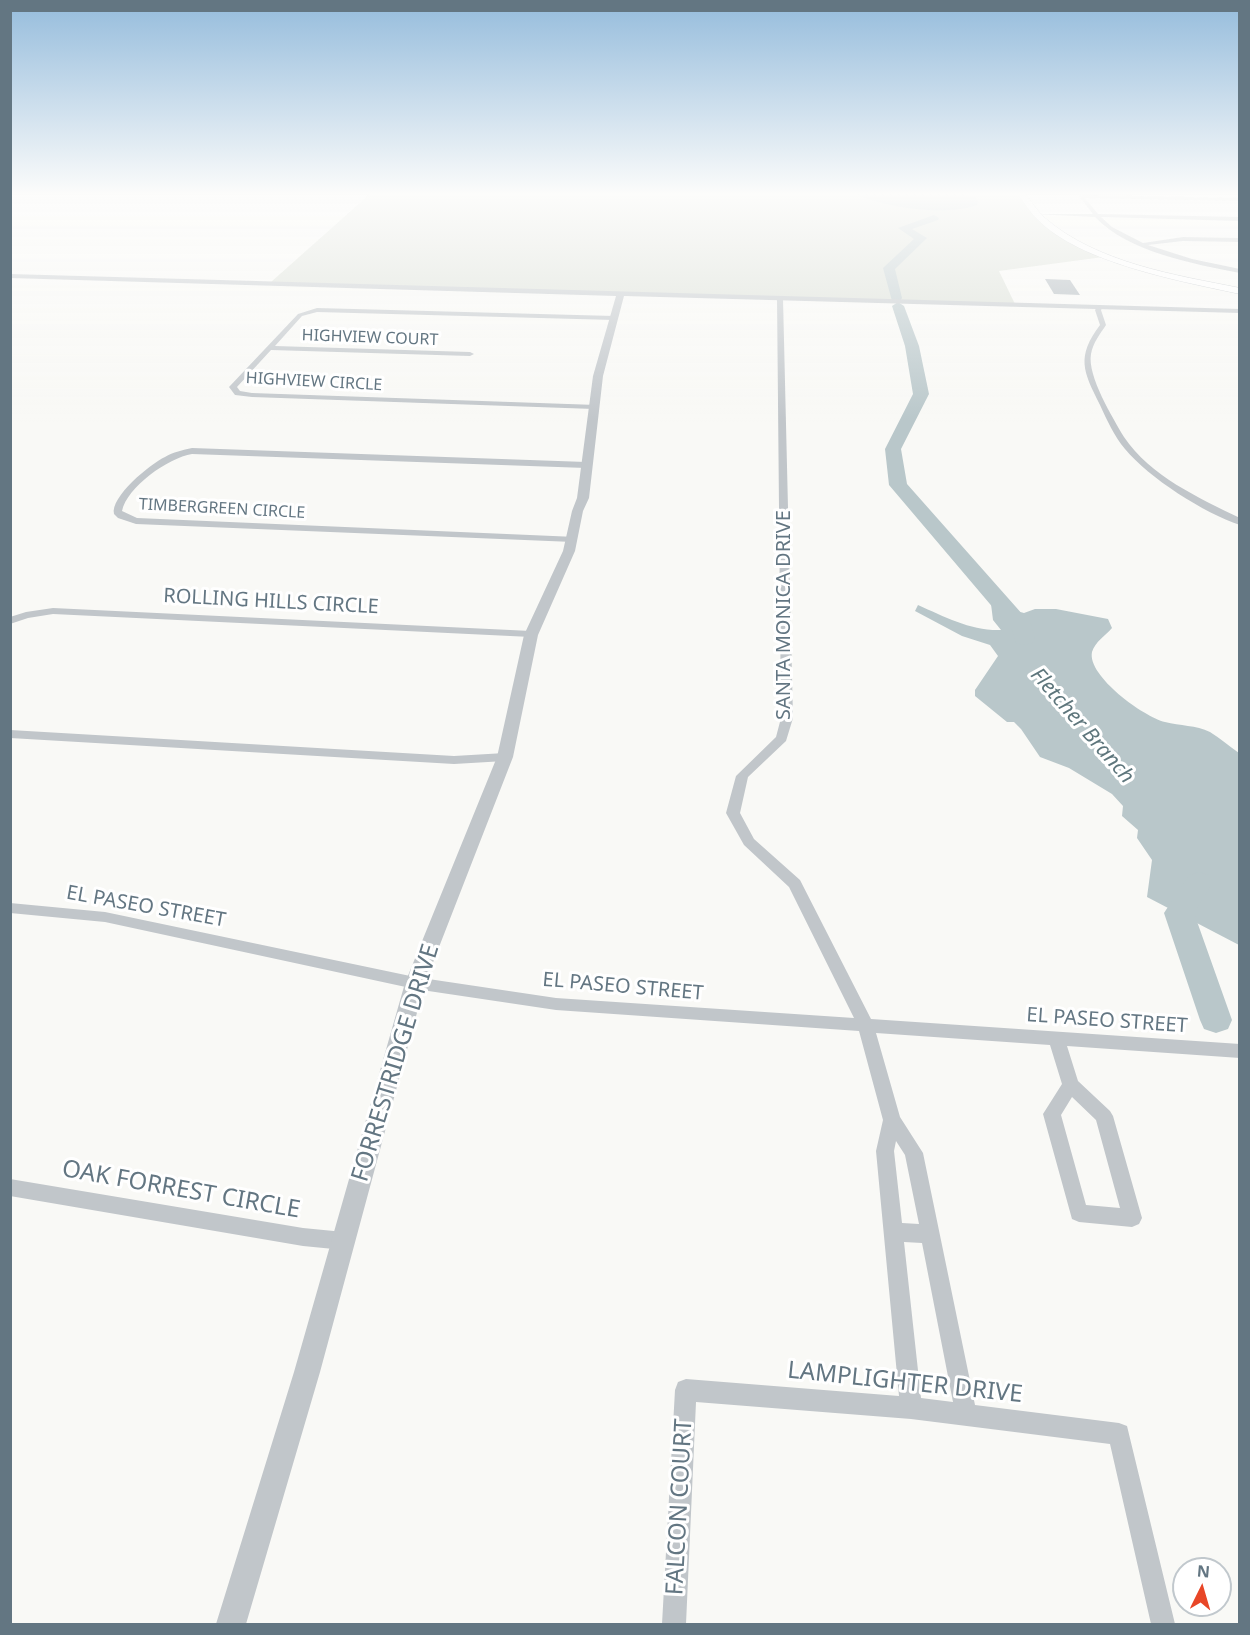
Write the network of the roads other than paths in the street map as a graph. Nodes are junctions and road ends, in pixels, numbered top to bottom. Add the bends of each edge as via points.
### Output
1 (1150, 269) edge
2 (1167, 269) edge
3 (10, 276) edge
4 (1239, 289) edge
5 (618, 293) junction
6 (780, 298) junction
7 (1100, 307) junction
8 (1239, 311) edge
9 (611, 318) junction
10 (268, 348) junction
11 (470, 354) dead end
12 (590, 407) junction
13 (582, 465) junction
14 (1239, 522) edge
15 (573, 539) junction
16 (10, 621) edge
17 (531, 634) junction
18 (10, 734) edge
19 (505, 757) junction
20 (10, 908) edge
21 (415, 983) junction
22 (866, 1026) junction
23 (1057, 1039) junction
24 (1239, 1051) edge
25 (1071, 1085) junction
26 (892, 1120) junction
27 (10, 1187) edge
28 (894, 1232) junction
29 (931, 1234) junction
30 (344, 1241) junction
31 (686, 1390) joint
32 (912, 1408) junction
33 (966, 1414) junction
34 (231, 1624) edge
35 (674, 1624) edge
36 (1163, 1624) edge

1 - 4 main road
2 - 4 main road
3 - 5 street
5 - 6 street
5 - 9 street, FORRESTRIDGE DRIVE
6 - 7 street
6 - 22 street, SANTA MONICA DRIVE via 787,718 782,738 742,776 733,813 749,842 795,884
7 - 8 street
7 - 14 street via 1103,325 1089,344 1086,366 1127,447 1173,487
9 - 10 street, HIGHVIEW CIRCLE via 317,310 300,315
9 - 12 street, FORRESTRIDGE DRIVE
10 - 11 street, HIGHVIEW COURT
10 - 12 street, HIGHVIEW CIRCLE via 234,383 234,390 252,395
12 - 13 street, FORRESTRIDGE DRIVE
13 - 15 street, FORRESTRIDGE DRIVE via 583,498 577,509
13 - 15 street, TIMBERGREEN CIRCLE via 192,451 159,462 119,503 117,512 136,521
15 - 17 street, FORRESTRIDGE DRIVE
16 - 17 street, ROLLING HILLS CIRCLE via 53,611
17 - 19 street, FORRESTRIDGE DRIVE
18 - 19 street via 454,760
19 - 21 street, FORRESTRIDGE DRIVE
20 - 21 street, EL PASEO STREET via 105,917
21 - 22 street, EL PASEO STREET via 556,1004
21 - 30 street, FORRESTRIDGE DRIVE
22 - 23 street, EL PASEO STREET
22 - 26 street, SANTA MONICA DRIVE
23 - 24 street, EL PASEO STREET
23 - 25 street
25 - 25 street via 1052,1114 1079,1213 1132,1218 1104,1116
26 - 28 street, SANTA MONICA DRIVE via 885,1150
26 - 29 street, SANTA MONICA DRIVE via 914,1152
27 - 30 street, OAK FORREST CIRCLE
28 - 29 street
28 - 32 street, SANTA MONICA DRIVE
29 - 33 street, SANTA MONICA DRIVE
30 - 34 street, FORRESTRIDGE DRIVE
31 - 32 street, LAMPLIGHTER DRIVE
31 - 35 street, FALCON COURT
32 - 33 street, LAMPLIGHTER DRIVE
33 - 36 street, LAMPLIGHTER DRIVE via 1119,1434

